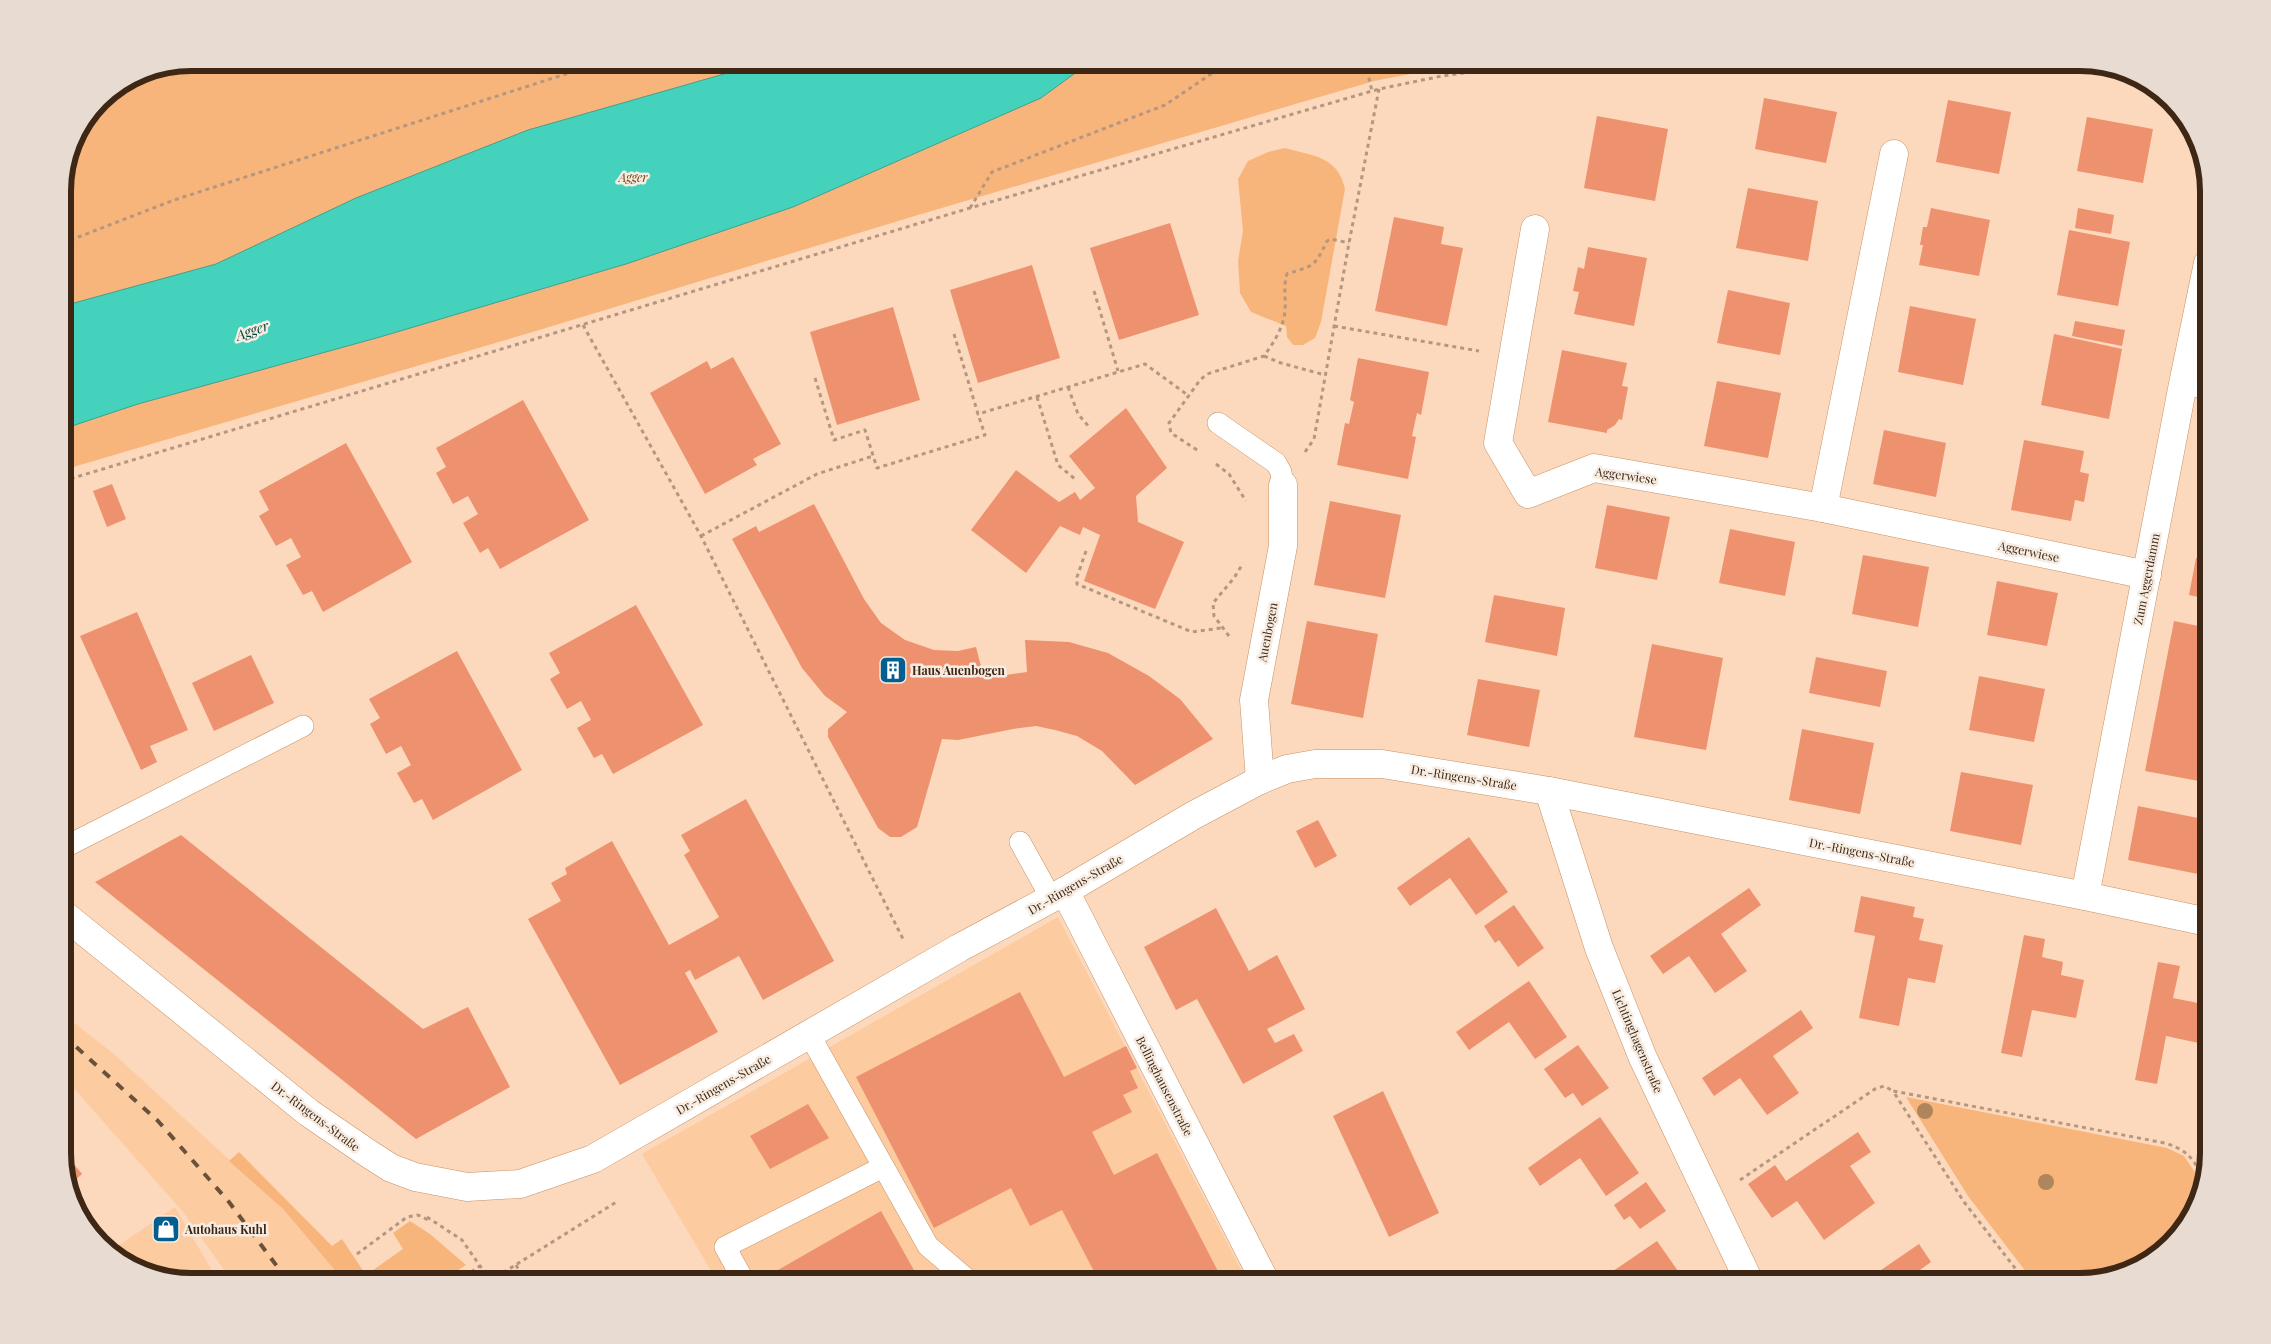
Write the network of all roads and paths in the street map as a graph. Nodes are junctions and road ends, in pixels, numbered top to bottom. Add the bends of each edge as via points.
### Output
1 (1215, 71) edge
2 (1367, 71) edge
3 (1475, 71) edge
4 (573, 72) edge
5 (1379, 89) junction
6 (1372, 91) junction
7 (1894, 154) dead end
8 (970, 208) junction
9 (1535, 228) dead end
10 (72, 240) edge
11 (1094, 291) dead end
12 (584, 324) junction
13 (1334, 326) junction
14 (954, 334) dead end
15 (2199, 353) edge
16 (1264, 356) dead end
17 (1512, 357) junction
18 (1118, 371) junction
19 (1326, 375) junction
20 (816, 378) dead end
21 (2196, 386) edge
22 (1068, 387) junction
23 (1189, 396) dead end
24 (1037, 397) junction
25 (978, 414) junction
26 (1218, 423) dead end
27 (1090, 428) dead end
28 (873, 456) junction
29 (72, 478) edge
30 (1075, 479) dead end
31 (1283, 485) junction
32 (1823, 508) junction
33 (701, 536) junction
34 (1086, 551) dead end
35 (2147, 575) junction
36 (1221, 628) dead end
37 (303, 726) dead end
38 (1260, 780) junction
39 (1549, 791) junction
40 (1020, 842) dead end
41 (72, 843) edge
42 (1058, 894) junction
43 (2085, 896) junction
44 (2200, 920) edge
45 (72, 921) edge
46 (919, 971) junction
47 (809, 1034) junction
48 (1893, 1091) junction
49 (883, 1167) junction
50 (2199, 1169) edge
51 (1710, 1200) junction
52 (618, 1201) dead end
53 (450, 1231) dead end
54 (356, 1254) dead end
55 (516, 1265) junction
56 (470, 1273) edge
57 (488, 1273) edge
58 (502, 1273) edge
59 (520, 1273) edge
60 (739, 1273) edge
61 (959, 1273) edge
62 (1260, 1273) edge
63 (1745, 1273) edge
64 (2018, 1273) edge

1 - 8 path via 1165,105 992,172
2 - 6 path
3 - 5 path
4 - 10 path via 174,200
5 - 6 path
5 - 13 path
6 - 8 path
7 - 32 street
8 - 12 path
9 - 17 street, Aggerwiese
11 - 18 path
12 - 29 path
12 - 33 path
13 - 17 path
13 - 19 path
14 - 25 path
15 - 21 street, Zum Aggerdamm
16 - 19 path
17 - 32 street, Aggerwiese via 1498,444 1528,494 1594,468
18 - 22 path
18 - 23 path via 1145,364
19 - 31 path via 1314,439
20 - 28 path via 834,440 865,430
21 - 35 street, Zum Aggerdamm
22 - 24 path
22 - 27 path via 1078,414
24 - 25 path
24 - 30 path via 1058,465
25 - 28 path via 985,435 877,468
26 - 31 lane via 1276,463
28 - 33 path via 817,474
31 - 38 street, Auenbogen via 1283,546 1254,700
32 - 35 street, Aggerwiese
33 - 46 path
34 - 36 path via 1077,584 1192,632
35 - 43 street, Zum Aggerdamm
37 - 41 lane
38 - 39 street, Dr.-Ringens-Straße via 1287,769 1315,764 1382,764
38 - 42 street, Dr.-Ringens-Straße
39 - 43 street, Dr.-Ringens-Straße
39 - 51 street, Lichtinghagenstraße via 1599,948 1643,1058
40 - 42 lane
42 - 46 street, Dr.-Ringens-Straße
42 - 62 street, Bellinghausenstraße
43 - 44 street, Dr.-Ringens-Straße
45 - 47 street, Dr.-Ringens-Straße via 310,1113 392,1168 438,1183 468,1187 520,1184 593,1159
46 - 47 street, Dr.-Ringens-Straße
47 - 49 lane
48 - 50 path via 2165,1143 2186,1150
48 - 51 path via 1884,1086 1875,1089
48 - 64 path via 1964,1202
49 - 60 lane via 725,1247
49 - 61 lane via 928,1246
51 - 63 street, Lichtinghagenstraße
52 - 55 path
53 - 54 path via 418,1215 407,1217
55 - 58 path
55 - 59 path
56 - 57 path via 480,1266

